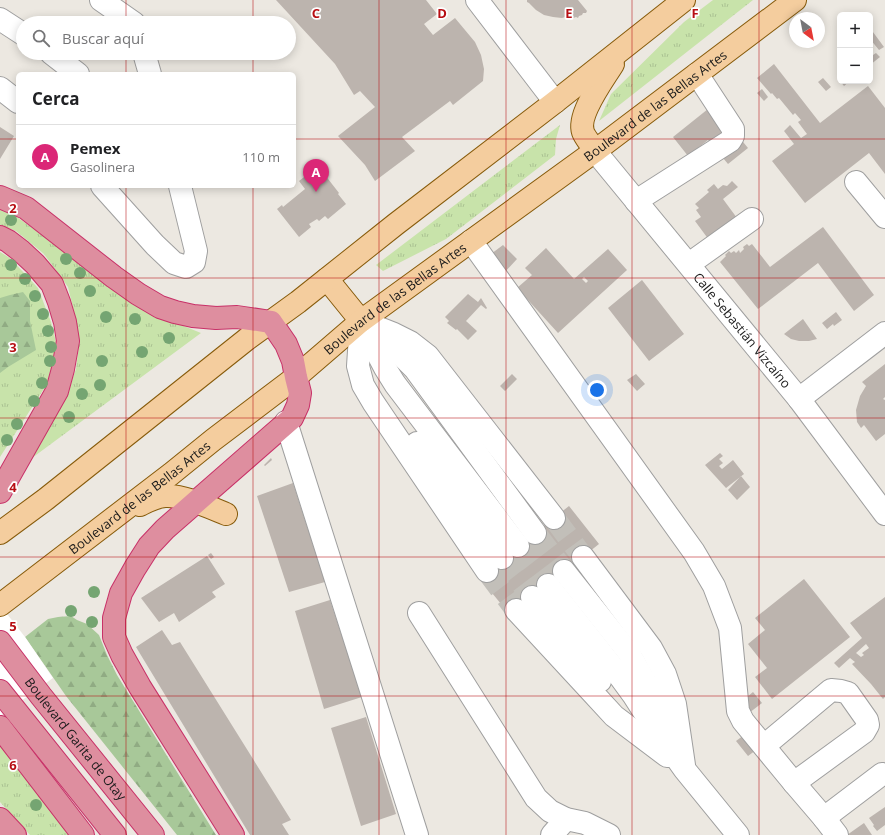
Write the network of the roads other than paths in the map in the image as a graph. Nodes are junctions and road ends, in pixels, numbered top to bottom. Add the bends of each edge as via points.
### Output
1 (101, 0) edge
2 (130, 0) edge
3 (477, 0) edge
4 (684, 0) edge
5 (795, 0) edge
6 (124, 16) edge
7 (135, 16) edge
8 (0, 19) edge
9 (16, 29) edge
10 (624, 48) junction
11 (61, 60) edge
12 (146, 60) edge
13 (76, 72) edge
14 (149, 72) edge
15 (697, 74) junction
16 (0, 88) edge
17 (16, 100) edge
18 (555, 102) junction
19 (595, 151) junction
20 (856, 182) dead end
21 (104, 188) edge
22 (180, 188) edge
23 (0, 189) edge
24 (0, 197) edge
25 (636, 201) junction
26 (26, 208) junction
27 (885, 217) edge
28 (752, 219) dead end
29 (0, 237) edge
30 (471, 241) junction
31 (689, 264) junction
32 (327, 279) junction
33 (361, 321) junction
34 (271, 322) junction
35 (885, 333) edge
36 (296, 377) junction
37 (799, 399) junction
38 (286, 422) junction
39 (215, 484) junction
40 (0, 492) edge
41 (196, 502) junction
42 (226, 514) joint
43 (885, 514) edge
44 (554, 518) tunnel mouth
45 (112, 520) junction
46 (534, 533) tunnel mouth
47 (0, 534) edge
48 (583, 557) tunnel mouth
49 (564, 571) tunnel mouth
50 (0, 605) edge
51 (419, 613) dead end
52 (0, 642) edge
53 (0, 691) edge
54 (0, 727) edge
55 (764, 746) junction
56 (685, 770) junction
57 (882, 774) dead end
58 (794, 783) junction
59 (0, 819) edge
60 (566, 819) junction
61 (831, 827) edge
62 (15, 835) edge
63 (83, 835) edge
64 (115, 835) edge
65 (153, 835) edge
66 (233, 835) edge
67 (417, 835) edge
68 (552, 835) edge
69 (608, 835) edge
70 (738, 835) edge

1 - 6 street
2 - 7 street
3 - 18 street
4 - 10 main road
5 - 15 main road, Boulevard de las Bellas Artes
8 - 9 street
10 - 18 main road
10 - 19 main road via 594,95 583,120 583,132
11 - 13 street
12 - 14 street
15 - 19 main road, Boulevard de las Bellas Artes
15 - 25 street via 733,129 733,136 730,141
16 - 17 street
18 - 32 main road
19 - 25 street, Calle Sebastián Vizcaíno
19 - 30 main road, Boulevard de las Bellas Artes
20 - 27 street
21 - 22 street via 155,245 174,263 186,267 194,262 196,251
23 - 26 highway
24 - 26 highway
25 - 31 street, Calle Sebastián Vizcaíno
26 - 34 highway via 114,277 160,307 193,316 237,317
28 - 31 street
29 - 40 highway via 21,251 52,284 65,322 68,341 57,391
30 - 33 main road, Boulevard de las Bellas Artes
30 - 55 street via 694,552 714,586 730,628 738,710 743,721
31 - 37 street, Calle Sebastián Vizcaíno
32 - 33 main road
32 - 34 main road
33 - 33 street via 358,366 363,385 372,402 502,558 385,368
33 - 36 main road, Boulevard de las Bellas Artes
33 - 44 street via 410,342 428,356
33 - 46 street via 415,370
34 - 36 highway via 286,344
34 - 47 main road
35 - 37 street
36 - 38 highway via 300,393 298,406 292,418
36 - 45 main road, Boulevard de las Bellas Artes
37 - 43 street, Calle Sebastián Vizcaíno
38 - 39 highway
38 - 67 street
39 - 41 highway
39 - 42 street
41 - 42 main road
41 - 45 main road via 175,496 154,498
41 - 66 highway via 149,546 135,568 121,593 114,618 114,637 140,688
45 - 50 main road, Boulevard de las Bellas Artes
48 - 56 street via 651,648 665,674 675,704
49 - 56 street via 629,653 647,685
51 - 60 street via 536,798 550,811
52 - 65 highway, Boulevard Garita de Otay
53 - 64 highway
54 - 63 highway
55 - 58 street
55 - 58 street via 831,690 848,693 867,720 868,725 864,732
56 - 56 street via 614,716 590,691 532,597 612,666
56 - 70 street
57 - 61 street
58 - 61 street
59 - 62 highway
60 - 68 street
60 - 69 street via 585,823

